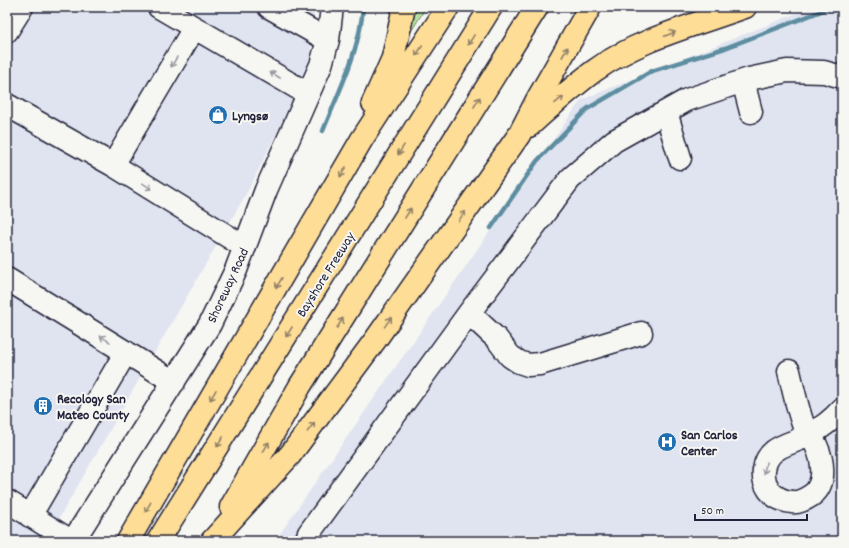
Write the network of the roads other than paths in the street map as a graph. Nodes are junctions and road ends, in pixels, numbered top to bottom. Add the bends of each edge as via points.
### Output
1 (22, 7) edge
2 (159, 7) edge
3 (332, 7) edge
4 (404, 7) edge
5 (448, 7) edge
6 (491, 7) edge
7 (537, 7) edge
8 (590, 7) edge
9 (745, 7) edge
10 (272, 8) edge
11 (194, 28) junction
12 (7, 31) edge
13 (328, 40) junction
14 (842, 77) edge
15 (743, 81) junction
16 (308, 94) junction
17 (7, 105) edge
18 (666, 112) junction
19 (751, 112) dead end
20 (519, 135) junction
21 (362, 139) junction
22 (680, 158) dead end
23 (113, 165) junction
24 (245, 247) junction
25 (7, 279) edge
26 (469, 313) junction
27 (640, 333) dead end
28 (126, 352) junction
29 (784, 372) dead end
30 (174, 382) junction
31 (842, 409) edge
32 (7, 502) edge
33 (30, 516) junction
34 (72, 541) edge
35 (128, 541) edge
36 (158, 541) edge
37 (212, 541) edge
38 (306, 541) edge

1 - 12 street
2 - 11 street
3 - 13 street, Shoreway Road
4 - 21 highway via 393,58 373,101
5 -> 21 highway
6 -> 36 highway, Bayshore Freeway
37 -> 7 highway via 300,386
20 -> 8 highway
20 -> 9 highway via 595,71 619,56 656,39
10 - 13 street
16 -> 11 street
11 -> 23 street
13 - 16 street, Shoreway Road via 321,65
14 - 15 street via 824,72 787,71
15 - 18 street via 687,100
15 - 19 street
16 - 24 street, Shoreway Road via 266,190
17 - 23 street
18 - 22 street
18 - 26 street via 614,141 570,179
37 -> 20 highway via 290,455 376,339
21 -> 35 highway
23 -> 24 street
24 - 30 street, Shoreway Road via 210,324
28 -> 25 street
26 - 27 street via 510,356 528,365 540,364
26 - 38 street
28 - 30 street
28 - 33 street
29 - 31 street via 792,424 800,439
30 - 34 street, Shoreway Road
32 - 33 street
33 - 34 street

